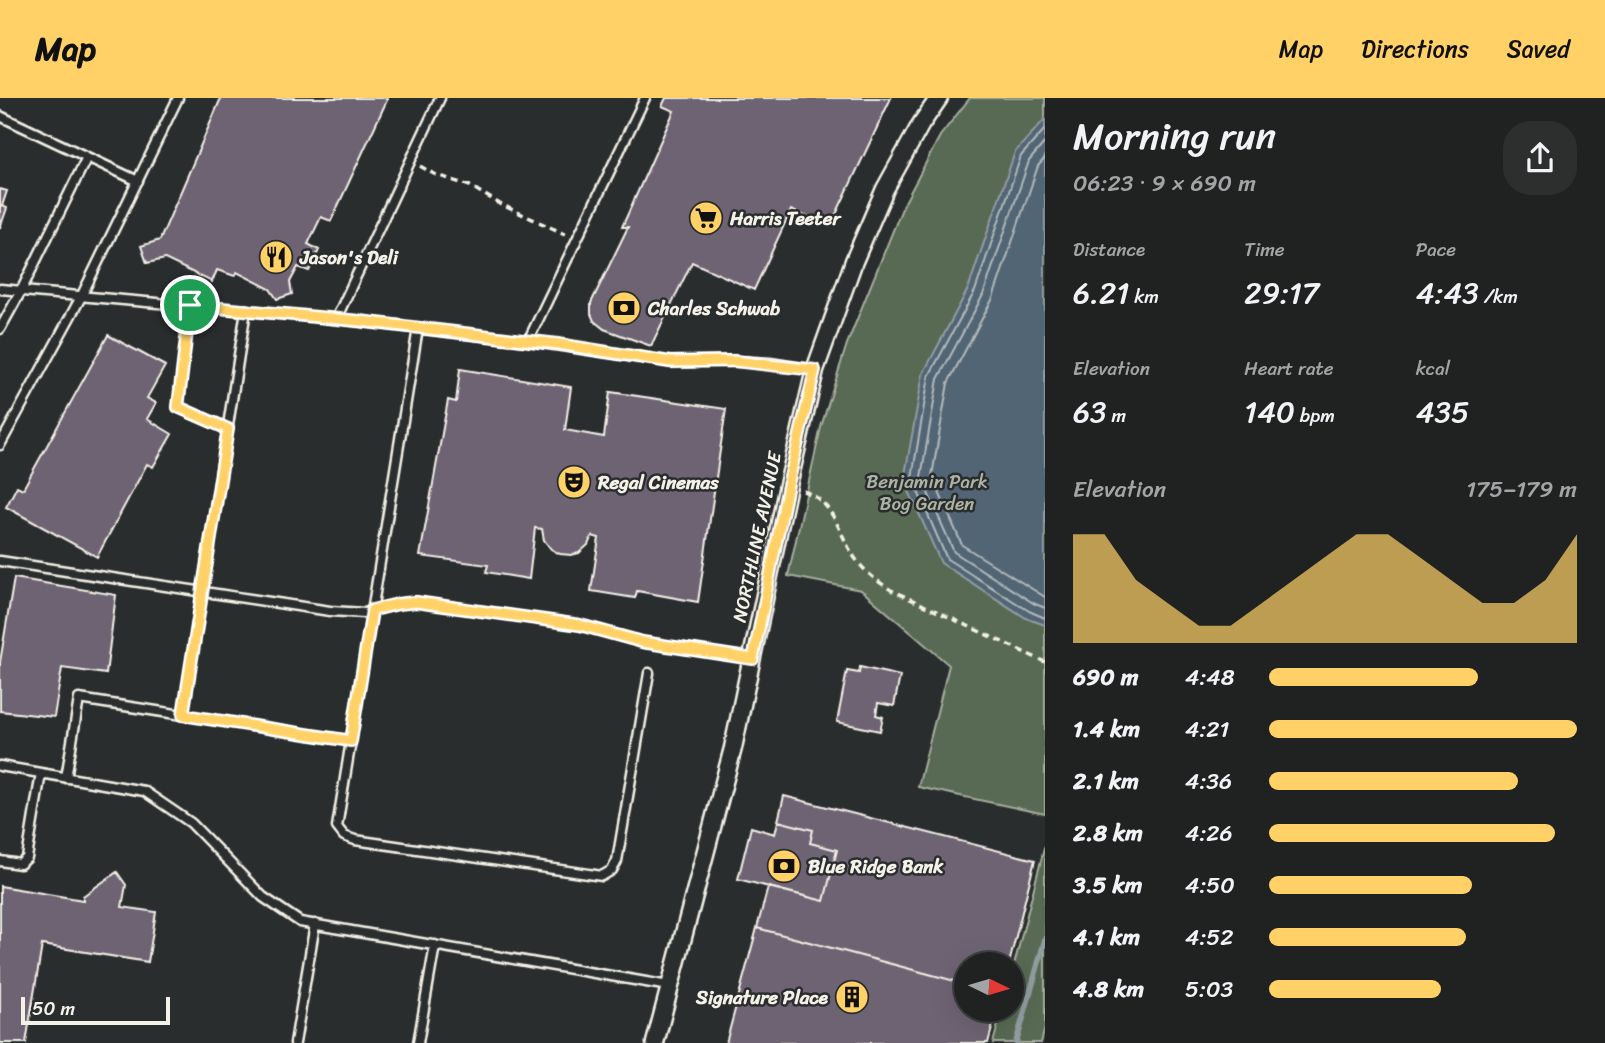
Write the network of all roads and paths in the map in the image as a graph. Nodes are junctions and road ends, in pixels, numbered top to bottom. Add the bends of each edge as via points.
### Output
1 (178, 98) edge
2 (440, 98) edge
3 (645, 98) edge
4 (939, 98) edge
5 (0, 116) edge
6 (87, 158) junction
7 (410, 160) junction
8 (138, 181) junction
9 (577, 239) junction
10 (0, 289) edge
11 (21, 291) junction
12 (81, 297) junction
13 (190, 305) junction
14 (246, 310) junction
15 (336, 319) junction
16 (418, 328) junction
17 (0, 329) edge
18 (527, 341) junction
19 (815, 370) junction
20 (228, 429) junction
21 (0, 445) edge
22 (788, 485) junction
23 (0, 561) edge
24 (203, 591) junction
25 (372, 610) junction
26 (753, 659) junction
27 (1045, 662) edge
28 (649, 673) dead end
29 (183, 715) junction
30 (351, 741) junction
31 (0, 766) edge
32 (41, 774) junction
33 (66, 778) junction
34 (0, 861) edge
35 (315, 924) junction
36 (435, 945) junction
37 (669, 986) junction
38 (295, 1043) edge
39 (418, 1043) edge
40 (655, 1043) edge

1 - 8 lane
2 - 7 lane
3 - 9 lane
4 - 19 street, NORTHLINE AVENUE via 885,189
5 - 6 lane
6 - 8 lane
6 - 11 lane
7 - 9 path
7 - 15 lane
8 - 12 lane
9 - 18 lane
10 - 11 lane
11 - 12 lane
11 - 17 lane
12 - 13 lane
12 - 21 lane
13 - 14 lane
13 - 20 lane via 178,407
14 - 15 lane
14 - 20 lane
15 - 16 lane
16 - 18 lane
16 - 25 lane
18 - 19 lane via 670,362 734,361
19 - 22 street, NORTHLINE AVENUE
20 - 24 lane
22 - 26 street, NORTHLINE AVENUE
22 - 27 path via 814,494 830,509 857,561 891,590
23 - 24 lane
24 - 25 lane via 330,611
24 - 29 lane
25 - 26 lane via 416,602 580,625 642,642
25 - 30 lane
26 - 37 street, NORTHLINE AVENUE
28 - 30 lane via 617,860 602,876 344,836 337,827
29 - 30 lane
29 - 33 lane via 79,699
31 - 32 lane
32 - 33 lane
32 - 34 lane via 27,858 20,864
33 - 35 lane via 144,791 191,823 263,898 300,922
35 - 36 lane
35 - 38 lane
36 - 37 lane
36 - 39 lane
37 - 40 street, NORTHLINE AVENUE

